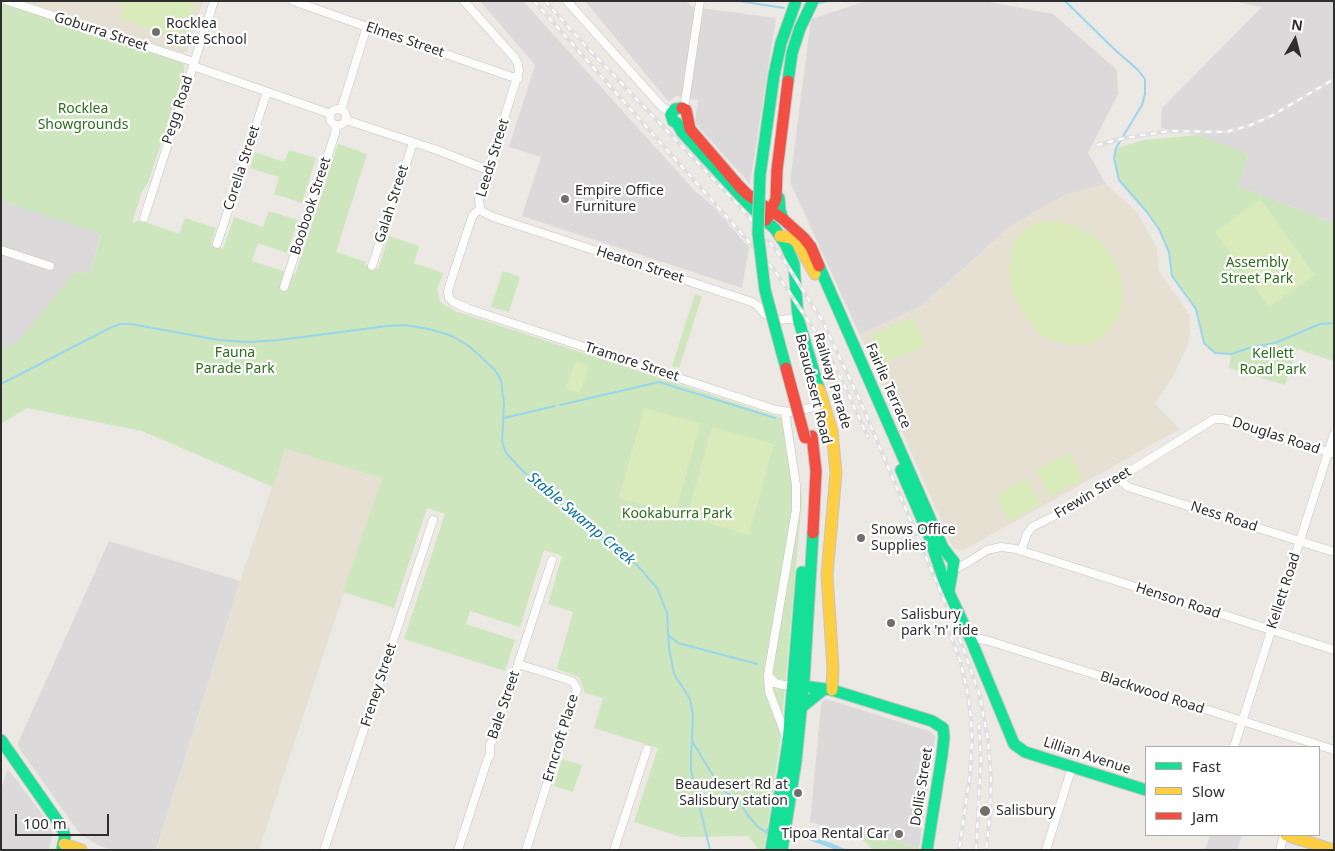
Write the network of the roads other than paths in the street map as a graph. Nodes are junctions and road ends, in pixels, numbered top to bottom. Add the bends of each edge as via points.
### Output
1 (8, 1) edge
2 (214, 1) edge
3 (293, 1) edge
4 (464, 1) edge
5 (567, 1) edge
6 (700, 1) edge
7 (796, 1) edge
8 (804, 1) edge
9 (813, 1) edge
10 (311, 4) edge
11 (367, 26) junction
12 (193, 64) junction
13 (518, 79) junction
14 (267, 92) junction
15 (341, 110) junction
16 (672, 112) joint
17 (331, 114) junction
18 (683, 117) junction
19 (346, 120) junction
20 (336, 125) junction
21 (781, 138) junction
22 (413, 142) junction
23 (488, 170) junction
24 (777, 192) junction
25 (480, 209) junction
26 (768, 213) junction
27 (144, 218) dead end
28 (783, 219) junction
29 (780, 236) junction
30 (802, 242) junction
31 (218, 244) dead end
32 (1, 250) edge
33 (794, 264) junction
34 (50, 266) dead end
35 (372, 266) dead end
36 (284, 287) dead end
37 (448, 291) joint
38 (798, 318) junction
39 (824, 405) junction
40 (785, 412) junction
41 (1218, 418) joint
42 (1334, 434) edge
43 (809, 437) junction
44 (1331, 453) edge
45 (1118, 478) junction
46 (433, 520) dead end
47 (1299, 541) junction
48 (1021, 551) junction
49 (1334, 552) edge
50 (552, 560) dead end
51 (953, 564) junction
52 (941, 570) junction
53 (949, 590) junction
54 (1271, 630) junction
55 (971, 640) junction
56 (1334, 650) edge
57 (518, 664) junction
58 (768, 676) junction
59 (798, 682) junction
60 (827, 690) junction
61 (802, 707) junction
62 (1242, 721) junction
63 (1, 740) edge
64 (788, 743) junction
65 (1234, 746) edge
66 (1019, 748) joint
67 (647, 749) dead end
68 (1334, 750) edge
69 (1072, 767) junction
70 (1145, 790) edge
71 (782, 819) junction
72 (1285, 836) edge
73 (1288, 836) edge
74 (63, 847) edge
75 (777, 849) edge
76 (81, 850) edge
77 (324, 850) edge
78 (458, 850) edge
79 (526, 850) edge
80 (614, 850) edge
81 (927, 850) edge
82 (1046, 850) edge
83 (1280, 850) edge
84 (1334, 850) edge

1 - 12 street, Goburra Street
2 - 12 street, Pegg Road
3 - 10 street, Elmes Street
4 - 13 street via 514,57 518,64
5 - 16 street via 663,108
6 - 18 street
7 - 43 main road, Beaudesert Road, bridge via 774,75 760,175 758,233 765,290
8 - 43 main road, Beaudesert Road via 789,40 782,71 765,203 765,233 772,291
9 - 21 main road via 792,53
10 - 11 street, Elmes Street
11 - 13 street, Elmes Street via 405,42 418,42
11 - 15 street
12 - 14 street, Goburra Street
12 - 27 street, Pegg Road
13 - 23 street, Leeds Street
14 - 17 street, Goburra Street
14 - 31 street, Corella Street
15 - 17 street via 334,110
15 - 19 street
16 - 18 main road via 677,108
17 - 20 street via 330,119
18 - 26 main road, Railway Parade via 682,132 746,202
19 - 20 street
19 - 22 street
20 - 36 street, Boobook Street
21 - 24 main road
21 - 26 main road via 777,142
22 - 23 street
22 - 35 street, Galah Street
23 - 25 street, Leeds Street via 478,199
24 - 26 main road
24 - 28 main road
25 - 37 street, Leeds Street via 470,220
25 - 38 street, Heaton Street via 493,217 752,302 773,318
26 - 28 main road, Fairlie Terrace
26 - 29 main road, Railway Parade
28 - 30 main road, Fairlie Terrace
29 - 30 main road
29 - 33 main road, Railway Parade
30 - 33 main road
30 - 51 main road, Fairlie Terrace via 811,247 943,548
30 - 52 main road, Fairlie Terrace
32 - 34 street
33 - 38 main road, Railway Parade
37 - 40 street, Tramore Street via 449,298 458,305
38 - 39 main road, Railway Parade
39 - 40 street, Tramore Street
39 - 60 main road, Railway Parade via 836,458 827,575 833,668
40 - 58 street, Beaudesert Road via 796,485 796,510
41 - 44 street, Douglas Road
41 - 45 street, Frewin Street
42 - 44 street, Kellett Road
43 - 59 main road, Beaudesert Road
44 - 47 street, Kellett Road
45 - 47 street, Ness Road via 1128,487
45 - 48 street, Frewin Street via 1032,528
46 - 77 street, Freney Street
47 - 49 street, Ness Road
47 - 54 street, Kellett Road
48 - 51 street via 1001,547
48 - 54 street, Henson Road
50 - 57 street, Bale Street
51 - 52 street via 946,571
51 - 53 main road
52 - 53 main road, Fairlie Terrace
53 - 55 main road, Fairlie Terrace
54 - 56 street, Henson Road
54 - 62 street, Kellett Road
55 - 62 street, Blackwood Road via 989,641
55 - 66 main road, Fairlie Terrace via 1011,738
57 - 78 street, Bale Street
57 - 79 street, Erncroft Place via 569,680 577,689
58 - 59 street via 783,685
58 - 64 street, Beaudesert Road via 769,691
59 - 60 main road
59 - 61 main road, Beaudesert Road
59 - 64 main road, Beaudesert Road
60 - 61 main road
60 - 81 main road, Dollis Street via 932,721 943,728 942,755
61 - 71 main road, Beaudesert Road
62 - 65 street, Kellett Road
62 - 68 street, Blackwood Road
63 - 74 main road via 61,826 65,836
64 - 71 main road, Beaudesert Road
66 - 69 main road, Lillian Avenue
67 - 80 street
69 - 70 main road, Lillian Avenue
69 - 82 street
71 - 75 main road, Beaudesert Road
72 - 83 street
73 - 84 main road
74 - 76 main road

